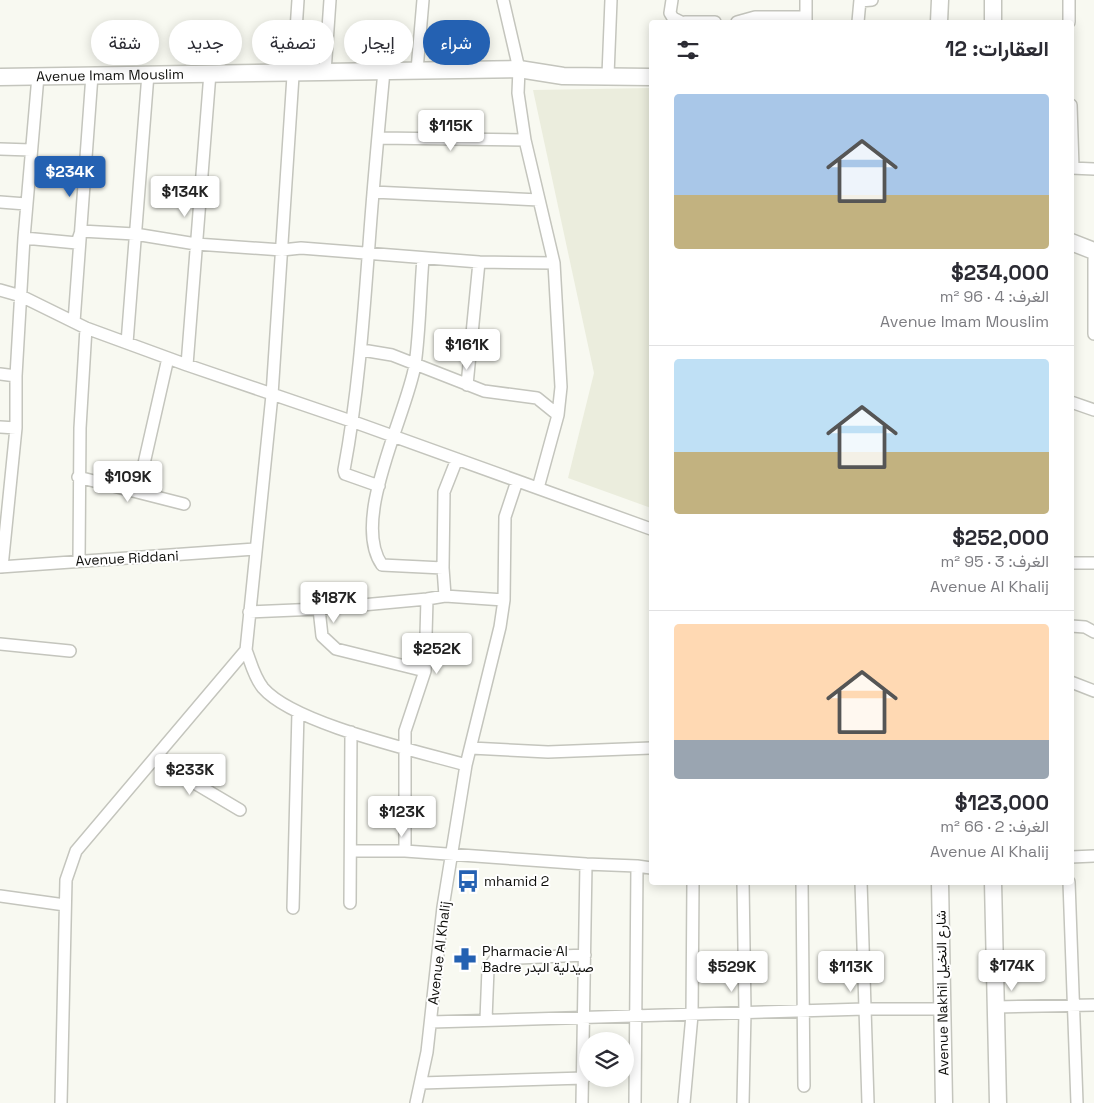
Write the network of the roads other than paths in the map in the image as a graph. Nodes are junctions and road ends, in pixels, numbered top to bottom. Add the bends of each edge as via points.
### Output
1 (298, 0) edge
2 (330, 0) edge
3 (423, 0) edge
4 (503, 0) edge
5 (611, 0) edge
6 (672, 0) edge
7 (806, 0) edge
8 (860, 0) edge
9 (872, 0) edge
10 (940, 0) edge
11 (1069, 0) edge
12 (997, 1) edge
13 (676, 20) edge
14 (744, 20) edge
15 (806, 20) edge
16 (858, 20) edge
17 (939, 20) edge
18 (993, 20) edge
19 (1069, 20) edge
20 (519, 69) junction
21 (417, 70) junction
22 (384, 71) junction
23 (293, 72) junction
24 (325, 72) junction
25 (210, 73) junction
26 (148, 74) junction
27 (92, 75) junction
28 (608, 75) junction
29 (38, 76) junction
30 (0, 77) edge
31 (649, 77) edge
32 (378, 138) junction
33 (525, 140) junction
34 (0, 148) edge
35 (31, 150) junction
36 (1074, 168) edge
37 (1094, 169) edge
38 (373, 192) junction
39 (539, 200) junction
40 (0, 202) edge
41 (26, 204) junction
42 (81, 231) junction
43 (135, 234) junction
44 (24, 238) junction
45 (1074, 243) edge
46 (196, 244) junction
47 (282, 250) junction
48 (1094, 251) edge
49 (368, 253) junction
50 (423, 259) junction
51 (1094, 259) edge
52 (479, 262) junction
53 (554, 263) junction
54 (0, 290) edge
55 (21, 296) junction
56 (74, 322) junction
57 (86, 328) junction
58 (1094, 334) edge
59 (126, 343) junction
60 (362, 350) junction
61 (168, 358) junction
62 (187, 365) junction
63 (415, 365) junction
64 (0, 374) edge
65 (16, 376) junction
66 (467, 385) junction
67 (272, 395) junction
68 (1074, 403) edge
69 (1094, 410) edge
70 (558, 415) junction
71 (354, 422) junction
72 (0, 427) edge
73 (16, 428) junction
74 (391, 437) junction
75 (457, 459) junction
76 (143, 468) dead end
77 (78, 477) junction
78 (517, 480) junction
79 (5, 484) edge
80 (380, 486) junction
81 (538, 488) junction
82 (184, 504) dead end
83 (649, 529) edge
84 (255, 549) junction
85 (79, 560) junction
86 (1074, 563) edge
87 (1094, 563) edge
88 (1, 567) edge
89 (443, 568) junction
90 (445, 596) junction
91 (426, 600) junction
92 (504, 600) junction
93 (318, 609) junction
94 (249, 612) junction
95 (1074, 626) edge
96 (1094, 632) edge
97 (0, 644) edge
98 (246, 650) junction
99 (70, 652) dead end
100 (425, 672) junction
101 (1074, 683) edge
102 (1094, 691) edge
103 (298, 712) junction
104 (350, 732) junction
105 (405, 748) junction
106 (471, 748) junction
107 (649, 748) edge
108 (154, 759) junction
109 (466, 765) junction
110 (240, 810) dead end
111 (351, 851) junction
112 (405, 851) junction
113 (452, 854) junction
114 (1094, 856) edge
115 (1074, 857) edge
116 (586, 864) junction
117 (637, 866) junction
118 (649, 868) edge
119 (693, 885) edge
120 (743, 885) edge
121 (802, 885) edge
122 (861, 885) edge
123 (940, 885) edge
124 (993, 885) edge
125 (1069, 885) edge
126 (0, 896) edge
127 (350, 903) dead end
128 (66, 905) junction
129 (293, 908) dead end
130 (585, 955) junction
131 (1074, 1005) junction
132 (1094, 1005) edge
133 (996, 1008) junction
134 (865, 1009) junction
135 (943, 1009) junction
136 (804, 1011) junction
137 (745, 1012) junction
138 (692, 1015) junction
139 (634, 1016) junction
140 (583, 1017) junction
141 (486, 1020) junction
142 (431, 1022) junction
143 (583, 1032) edge
144 (579, 1078) edge
145 (421, 1083) junction
146 (804, 1086) dead end
147 (583, 1087) edge
148 (61, 1103) edge
149 (416, 1103) edge
150 (582, 1103) edge
151 (636, 1103) edge
152 (684, 1103) edge
153 (743, 1103) edge
154 (868, 1103) edge
155 (944, 1103) edge
156 (998, 1103) edge
157 (1077, 1103) edge

1 - 23 street
2 - 24 street
3 - 21 street
4 - 20 street
5 - 28 street
6 - 13 street via 672,18
7 - 15 street
8 - 9 street
8 - 16 street
10 - 17 street
11 - 19 street
12 - 18 street
14 - 15 street via 755,17
20 - 21 street, Avenue Imam Mouslim
20 - 28 street, Avenue Imam Mouslim via 563,76
20 - 33 street via 518,92
21 - 22 street, Avenue Imam Mouslim
22 - 24 street, Avenue Imam Mouslim
22 - 32 street
23 - 24 street, Avenue Imam Mouslim
23 - 25 street, Avenue Imam Mouslim
23 - 47 street
25 - 26 street, Avenue Imam Mouslim
25 - 46 street
26 - 27 street, Avenue Imam Mouslim
26 - 43 street
27 - 29 street, Avenue Imam Mouslim
27 - 42 street
28 - 31 street, Avenue Imam Mouslim
29 - 30 street, Avenue Imam Mouslim
29 - 35 street
32 - 33 street
32 - 38 street
33 - 39 street
34 - 35 street
35 - 41 street
36 - 37 street
38 - 39 street
38 - 49 street
39 - 53 street
40 - 41 street
41 - 44 street
42 - 43 street
42 - 44 street via 77,243
42 - 56 street
43 - 46 street
43 - 59 street
44 - 55 street
45 - 48 street
46 - 47 street
46 - 62 street
47 - 49 street via 301,248
47 - 67 street
49 - 50 street
49 - 60 street
50 - 52 street
50 - 63 street
51 - 58 street
52 - 53 street
52 - 66 street
53 - 70 street via 561,387
54 - 55 street
55 - 56 street
55 - 65 street
56 - 57 street
57 - 59 street
57 - 77 street
59 - 61 street
60 - 63 street via 392,355
60 - 71 street
61 - 62 street
61 - 76 street
62 - 67 street
63 - 66 street
63 - 74 street
64 - 65 street
65 - 73 street
66 - 70 street via 484,391 538,398
67 - 71 street
67 - 84 street
68 - 69 street
70 - 81 street
71 - 74 street
71 - 80 street via 345,474
72 - 73 street
73 - 79 street
74 - 75 street
74 - 80 street
75 - 78 street
75 - 89 street via 444,492
77 - 82 street
77 - 85 street
78 - 81 street
78 - 92 street, Avenue Al Khalij via 505,517
79 - 88 street
80 - 89 street via 372,529 376,557 382,565
81 - 83 street
84 - 85 street, Avenue Riddani
84 - 94 street
85 - 88 street, Avenue Riddani
86 - 87 street
89 - 90 street
90 - 91 street
90 - 92 street
91 - 93 street
91 - 100 street
92 - 106 street, Avenue Al Khalij
93 - 94 street
93 - 100 street via 322,636 336,649
94 - 98 street
95 - 96 street via 1086,627
97 - 99 street
98 - 103 street via 255,676 264,688 279,703
98 - 108 street
100 - 105 street via 405,732
101 - 102 street
103 - 104 street
103 - 129 street
104 - 105 street
104 - 111 street
105 - 109 street
105 - 112 street
106 - 107 street via 548,752
106 - 109 street, Avenue Al Khalij
108 - 110 street
108 - 128 street via 76,852 66,880
109 - 113 street, Avenue Al Khalij
111 - 112 street
111 - 127 street
112 - 113 street
113 - 116 street
113 - 142 street, Avenue Al Khalij
114 - 115 street
116 - 117 street
116 - 130 street
117 - 118 street
117 - 139 street
119 - 138 street
120 - 137 street
121 - 136 street
122 - 134 street
123 - 135 street, Avenue Nakhil شارع النخيل
124 - 133 street
125 - 131 street
126 - 128 street
128 - 148 street
130 - 140 street
130 - 141 street via 495,959 488,968
131 - 132 street
131 - 133 street
131 - 157 street
133 - 156 street
134 - 135 street
134 - 136 street
134 - 154 street
135 - 155 street, Avenue Nakhil شارع النخيل
136 - 137 street
136 - 146 street
137 - 138 street
137 - 153 street
138 - 139 street
138 - 152 street
139 - 140 street
139 - 151 street
140 - 141 street
140 - 143 street
141 - 142 street
142 - 145 street, Avenue Al Khalij
144 - 145 street
145 - 149 street, Avenue Al Khalij
147 - 150 street

